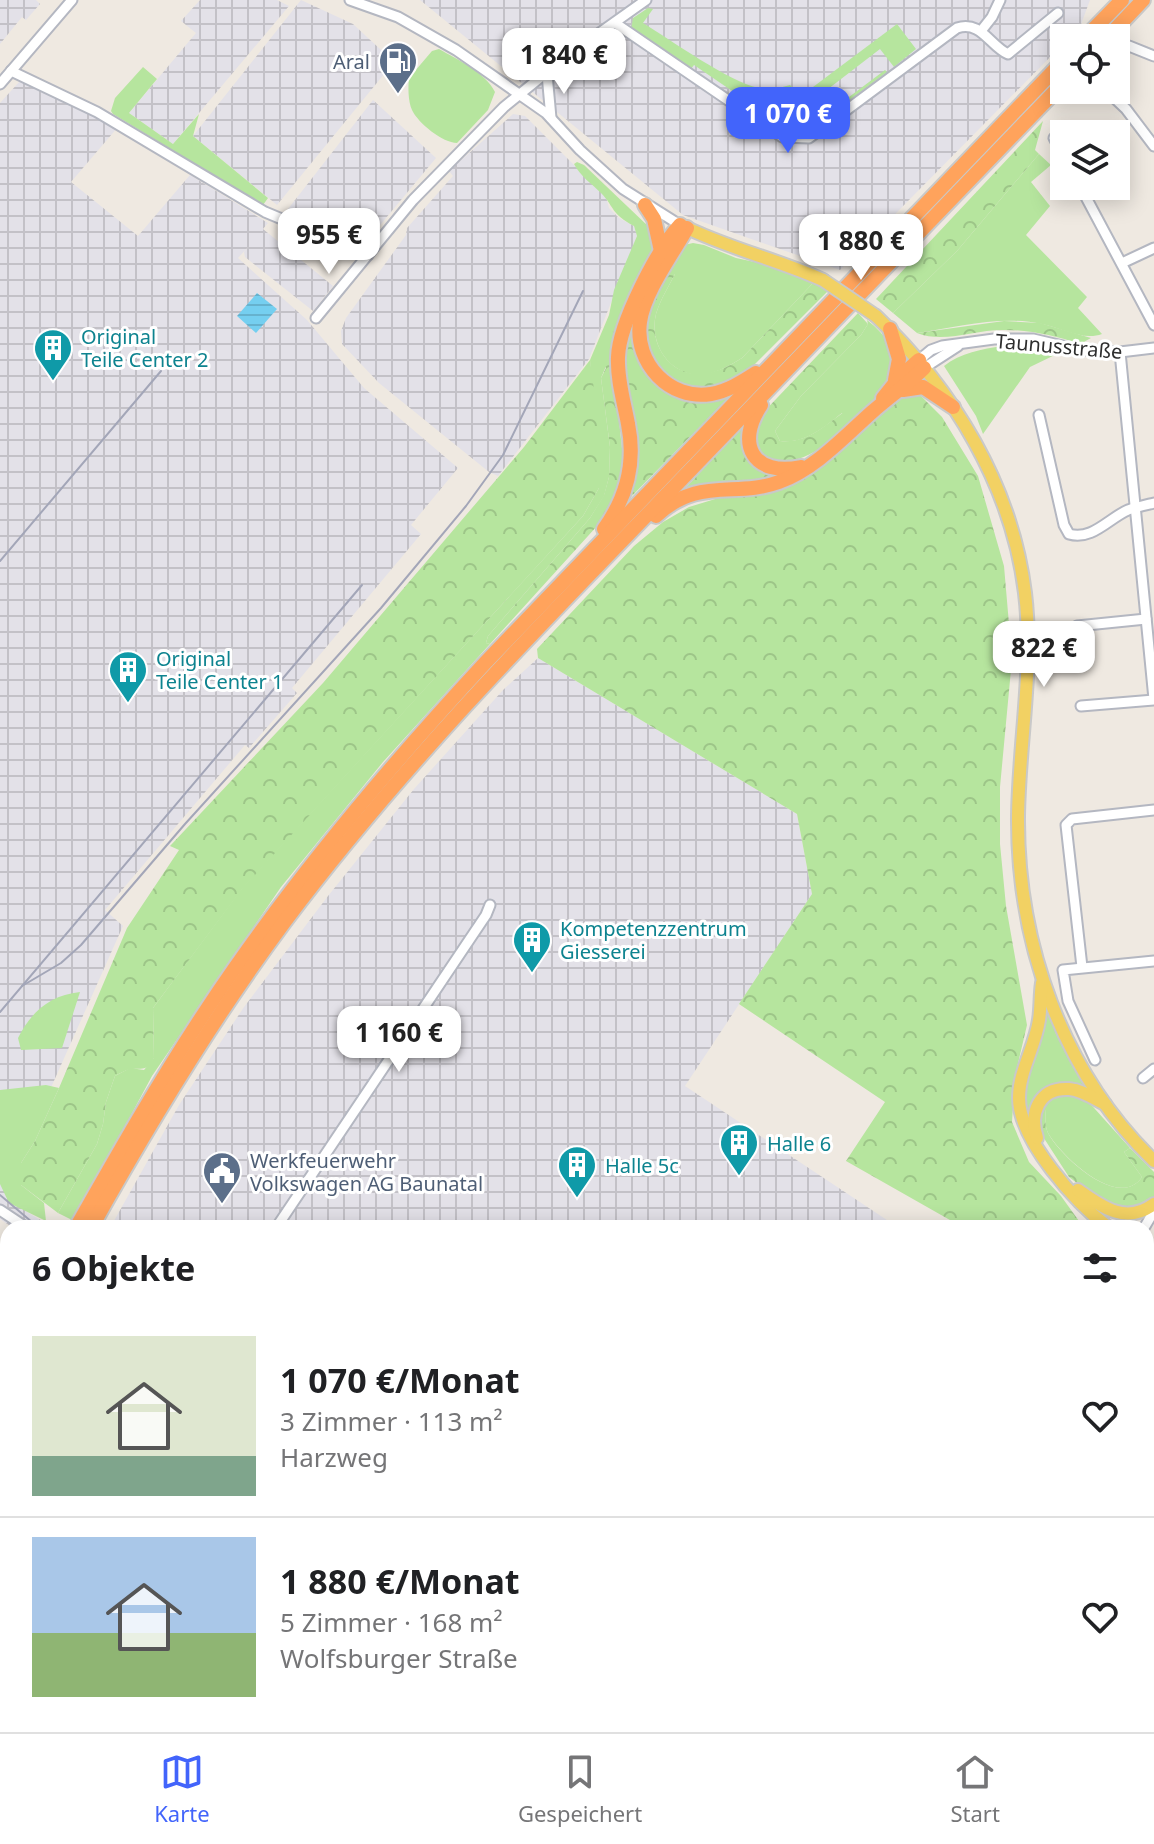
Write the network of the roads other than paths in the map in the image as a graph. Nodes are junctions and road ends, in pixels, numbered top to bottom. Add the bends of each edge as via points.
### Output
1 (72, 0) edge
2 (350, 0) edge
3 (646, 0) edge
4 (1000, 0) edge
5 (1122, 0) edge
6 (1143, 0) edge
7 (1058, 13) dead end
8 (615, 23) junction
9 (1099, 24) edge
10 (1120, 24) edge
11 (981, 31) junction
12 (1130, 46) edge
13 (1154, 56) edge
14 (11, 71) junction
15 (547, 74) junction
16 (1050, 75) edge
17 (0, 84) edge
18 (520, 95) junction
19 (1050, 96) edge
20 (1121, 104) edge
21 (551, 119) junction
22 (1154, 146) edge
23 (1088, 200) edge
24 (645, 205) junction
25 (684, 227) junction
26 (1154, 248) edge
27 (661, 251) junction
28 (368, 255) junction
29 (1122, 263) junction
30 (316, 318) dead end
31 (1154, 325) edge
32 (890, 329) junction
33 (1154, 348) edge
34 (1120, 352) junction
35 (779, 357) junction
36 (921, 364) junction
37 (777, 379) junction
38 (898, 387) junction
39 (953, 407) junction
40 (1039, 415) dead end
41 (809, 464) junction
42 (1154, 503) edge
43 (1135, 508) junction
44 (636, 525) junction
45 (574, 571) junction
46 (1149, 587) edge
47 (1146, 619) junction
48 (1077, 626) dead end
49 (1154, 700) edge
50 (1081, 706) dead end
51 (1154, 810) edge
52 (490, 905) dead end
53 (1154, 961) edge
54 (1082, 967) junction
55 (1043, 980) junction
56 (1095, 1060) dead end
57 (1154, 1069) edge
58 (1143, 1078) dead end
59 (1105, 1104) junction
60 (1154, 1161) edge
61 (1154, 1204) edge
62 (1116, 1213) junction
63 (81, 1220) edge
64 (95, 1220) edge
65 (281, 1220) edge
66 (1096, 1220) edge
67 (1123, 1220) edge

1 - 14 street
2 - 18 street via 436,37
3 - 8 street
4 - 11 street
5 - 9 highway
6 - 10 highway
7 - 11 street via 1008,54
8 - 11 street via 782,137 794,139 809,138 957,28
8 - 15 street
12 - 13 street
14 - 17 street
14 - 28 street via 97,112 265,212
15 - 18 street
15 - 21 street
16 - 35 highway
18 - 21 street
18 - 28 street via 455,155
19 - 37 highway
20 - 22 street
21 - 24 street
23 - 29 street
24 - 25 street
24 - 27 highway
25 - 27 highway
25 - 32 main road, bridge via 823,280
25 - 35 highway via 642,311 640,343 650,367 675,389 705,395 734,386
26 - 29 street
27 - 45 highway via 624,326 618,351 631,446 628,482 614,516
28 - 30 street
29 - 31 street
32 - 36 main road
32 - 38 highway via 899,359
33 - 34 street, Taunusstraße
34 - 36 street, Taunusstraße via 1022,338 937,347
34 - 43 street
35 - 45 highway
36 - 38 highway
36 - 39 main road
37 - 41 highway via 750,425 750,449 772,468
37 - 44 highway
38 - 39 highway via 923,387
38 - 41 highway
39 - 55 main road via 989,469 1014,539 1025,592 1019,865 1027,923
40 - 43 street via 1069,534 1081,536
41 - 44 highway via 777,483 696,493
42 - 43 street
43 - 46 street
44 - 64 highway via 434,739 336,855 218,1016
45 - 63 highway via 409,747 277,909 206,1009
46 - 47 street
47 - 48 street
47 - 49 street
49 - 50 street
51 - 54 street via 1072,819 1066,825
52 - 65 street
53 - 54 street
54 - 56 street via 1065,969 1062,975
55 - 59 main road via 1079,1065
55 - 66 main road via 1040,1019 1020,1089 1023,1124 1043,1160
57 - 58 street
59 - 60 main road
59 - 62 main road via 1082,1092 1056,1090 1034,1109 1032,1124 1047,1156 1075,1187
61 - 62 main road via 1131,1214
62 - 67 main road

